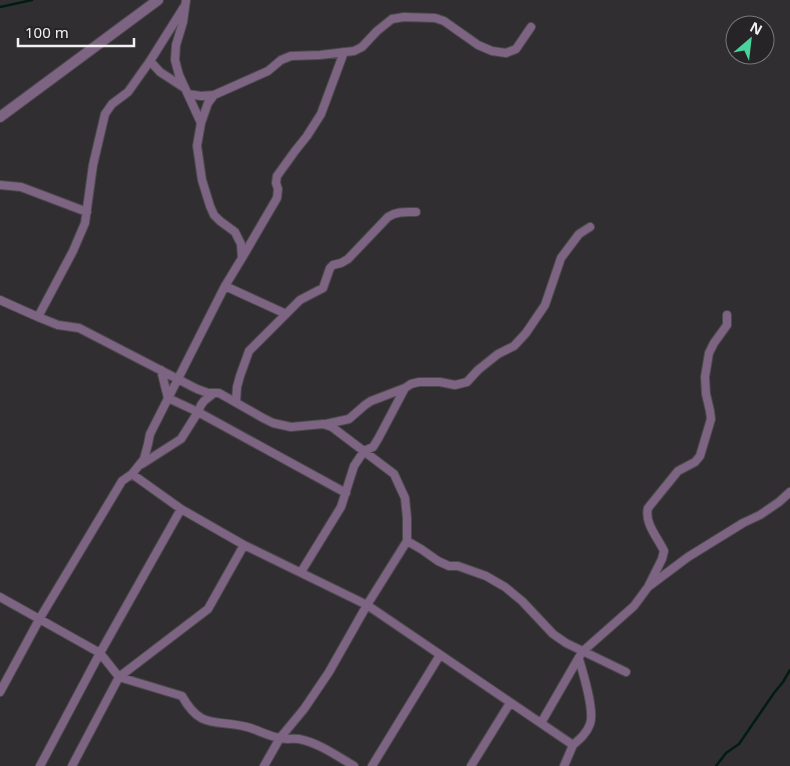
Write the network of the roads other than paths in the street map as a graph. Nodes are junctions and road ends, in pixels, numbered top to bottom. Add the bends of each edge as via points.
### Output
1 (158, 0) edge
2 (186, 2) edge
3 (531, 28) dead end
4 (344, 52) junction
5 (150, 60) junction
6 (186, 91) junction
7 (214, 95) junction
8 (0, 117) edge
9 (201, 123) junction
10 (0, 185) edge
11 (87, 212) junction
12 (416, 212) dead end
13 (590, 228) dead end
14 (242, 258) junction
15 (226, 286) junction
16 (0, 300) edge
17 (286, 314) junction
18 (727, 315) dead end
19 (38, 317) junction
20 (161, 370) junction
21 (177, 379) junction
22 (405, 388) junction
23 (214, 393) junction
24 (168, 398) junction
25 (236, 402) junction
26 (198, 412) junction
27 (323, 424) junction
28 (364, 451) junction
29 (140, 465) junction
30 (132, 474) junction
31 (346, 492) junction
32 (790, 492) edge
33 (181, 509) junction
34 (407, 540) junction
35 (244, 545) junction
36 (301, 572) junction
37 (648, 587) junction
38 (0, 597) edge
39 (367, 605) junction
40 (40, 618) junction
41 (100, 653) junction
42 (440, 655) junction
43 (580, 656) junction
44 (626, 672) dead end
45 (119, 677) junction
46 (0, 692) edge
47 (510, 703) junction
48 (541, 723) junction
49 (280, 738) junction
50 (573, 745) junction
51 (40, 766) edge
52 (72, 766) edge
53 (264, 766) edge
54 (354, 766) edge
55 (372, 766) edge
56 (471, 766) edge
57 (564, 766) edge

1 - 8 street
2 - 5 street
2 - 6 street via 175,60
3 - 4 street via 516,49 506,54 478,45 444,21 404,17 392,20 362,47
4 - 7 street via 291,56 268,71
4 - 14 street via 320,114 278,176 277,198
5 - 6 street via 160,72
5 - 11 street via 128,92 105,114 93,165
6 - 7 street via 201,96
6 - 9 street
7 - 9 street
9 - 14 street via 197,146 202,180 214,215 235,232 241,244
10 - 11 street via 21,187
11 - 19 street via 80,235
12 - 17 street via 395,213 388,217 348,259 332,265 323,288 300,300
13 - 22 street via 579,234 562,258 545,305 514,346 498,354 467,382 456,385 419,382
14 - 15 street
15 - 17 street
15 - 21 street
16 - 19 street
17 - 25 street via 249,351 237,387
18 - 37 street via 727,325 709,354 705,377 711,419 700,456 678,471 646,512 664,551
19 - 20 street via 58,325 79,328
20 - 21 street
20 - 24 street
21 - 23 street
21 - 24 street
22 - 27 street via 371,401 349,420
22 - 28 street via 378,440
23 - 25 street
23 - 26 street
24 - 26 street
24 - 29 street via 150,434
25 - 27 street via 285,427
26 - 29 street via 181,439
26 - 31 street
27 - 28 street
28 - 31 street via 354,466
28 - 34 street via 394,474 405,498
29 - 30 street
30 - 33 street
30 - 40 street via 122,481
31 - 36 street via 341,507
32 - 37 street via 760,515 688,557
33 - 35 street
33 - 41 street
34 - 39 street
34 - 43 street via 438,561 486,576 505,588
35 - 36 street
35 - 45 street via 208,609
36 - 39 street
37 - 43 street via 634,606
38 - 40 street
39 - 42 street
39 - 49 street via 329,672
40 - 41 street
40 - 46 street
41 - 45 street
41 - 51 street
42 - 47 street
42 - 55 street
43 - 44 street
43 - 48 street
43 - 50 street via 591,722
45 - 49 street via 182,696 194,714 206,721 246,727
45 - 52 street
47 - 48 street
47 - 56 street
48 - 50 street
49 - 53 street
49 - 54 street via 318,745
50 - 57 street

